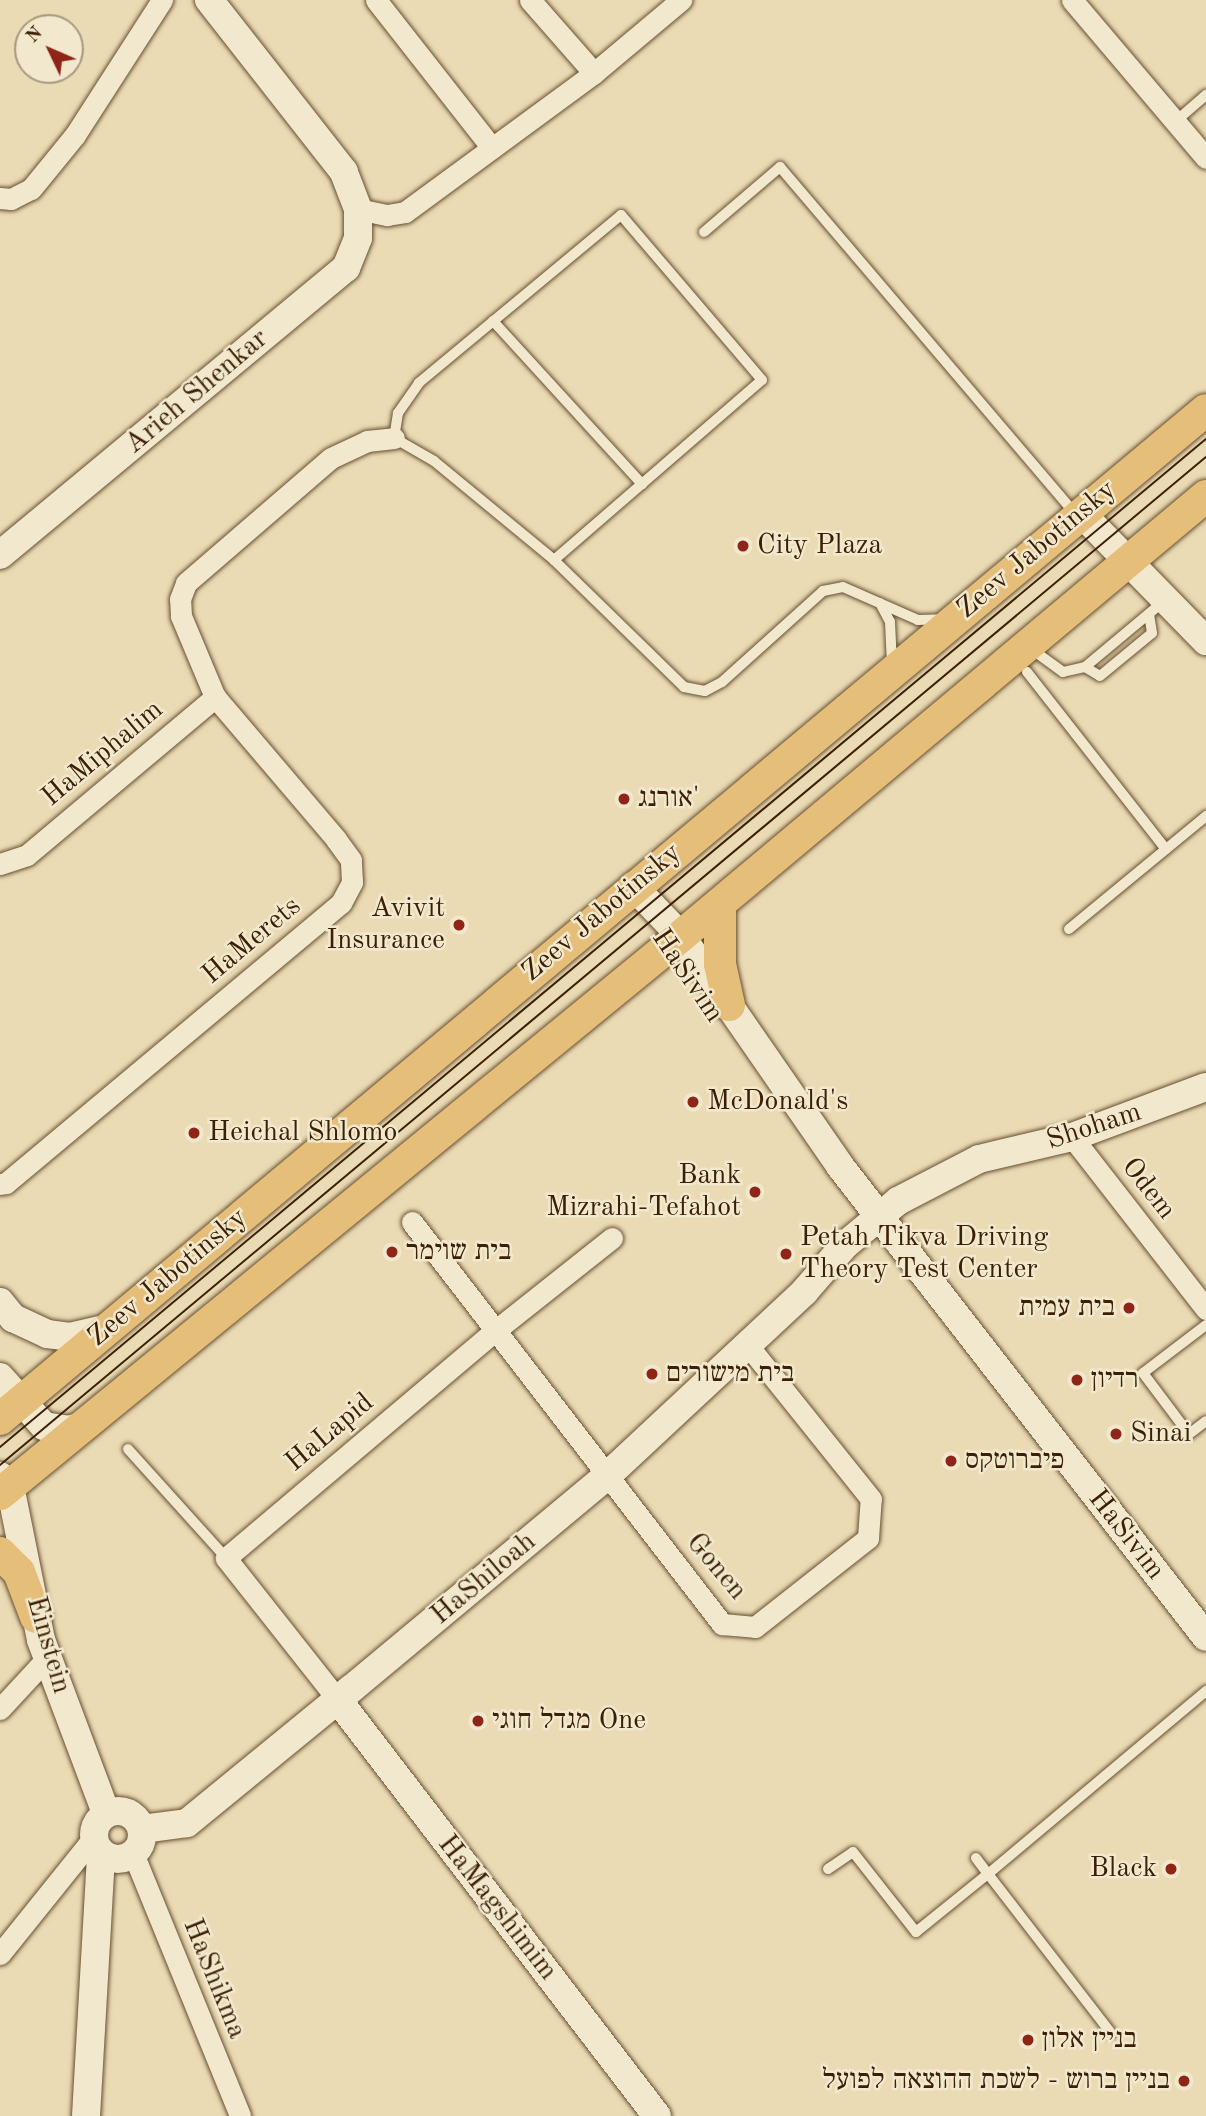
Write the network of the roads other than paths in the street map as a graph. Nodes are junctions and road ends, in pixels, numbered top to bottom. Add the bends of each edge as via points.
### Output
1 (162, 0) edge
2 (376, 0) edge
3 (530, 0) edge
4 (681, 0) edge
5 (1072, 0) edge
6 (212, 2) edge
7 (594, 73) junction
8 (1206, 95) edge
9 (1176, 121) junction
10 (492, 148) junction
11 (1206, 158) edge
12 (0, 198) edge
13 (358, 209) junction
14 (704, 232) dead end
15 (494, 321) junction
16 (1206, 410) edge
17 (394, 438) junction
18 (642, 484) junction
19 (1206, 496) edge
20 (1079, 514) junction
21 (0, 555) edge
22 (1129, 559) junction
23 (554, 560) junction
24 (879, 600) junction
25 (1165, 611) junction
26 (954, 619) junction
27 (1206, 641) edge
28 (1206, 659) edge
29 (1026, 660) junction
30 (1085, 667) junction
31 (891, 671) junction
32 (215, 697) junction
33 (1206, 816) edge
34 (1166, 849) junction
35 (0, 864) edge
36 (633, 886) junction
37 (720, 904) junction
38 (1069, 929) dead end
39 (674, 942) junction
40 (729, 1005) junction
41 (1193, 1098) edge
42 (1072, 1137) junction
43 (840, 1166) junction
44 (0, 1184) edge
45 (412, 1222) dead end
46 (884, 1223) junction
47 (612, 1238) dead end
48 (0, 1302) edge
49 (1206, 1310) edge
50 (1206, 1325) edge
51 (108, 1328) junction
52 (496, 1330) junction
53 (747, 1344) junction
54 (0, 1377) edge
55 (10, 1410) edge
56 (1206, 1421) edge
57 (85, 1425) junction
58 (128, 1450) dead end
59 (607, 1476) junction
60 (3, 1485) edge
61 (0, 1553) edge
62 (226, 1558) junction
63 (36, 1617) junction
64 (1206, 1637) edge
65 (48, 1657) junction
66 (1206, 1691) edge
67 (338, 1700) junction
68 (0, 1709) edge
69 (142, 1829) junction
70 (100, 1834) junction
71 (976, 1858) dead end
72 (137, 1864) dead end
73 (828, 1869) dead end
74 (988, 1874) junction
75 (0, 1954) edge
76 (1111, 2032) dead end
77 (86, 2116) edge
78 (240, 2116) edge
79 (657, 2116) edge

1 - 12 street via 75,135 31,189 11,199
2 - 10 street
3 - 7 street
4 - 7 street
5 - 9 street
6 - 13 street, Arieh Shenkar via 327,145 344,172
7 - 10 street
8 - 9 lane
9 - 11 street
10 - 13 street via 405,212 387,215
13 - 21 street, Arieh Shenkar via 358,238 346,268
14 - 20 lane via 780,167
15 - 17 lane via 405,398
15 - 18 lane
15 - 18 lane via 621,215 762,380
16 - 20 main road, Zeev Jabotinsky
17 - 23 lane via 434,461
17 - 32 street, HaMerets via 367,441 331,458 186,583 181,617
18 - 23 lane
19 - 22 main road
20 - 22 street
20 - 26 main road, Zeev Jabotinsky
22 - 25 street
22 - 29 main road
23 - 24 lane via 684,687 705,691 722,682 823,592 843,587
24 - 26 lane via 919,620
24 - 31 lane via 894,639
25 - 27 street
25 - 28 street
25 - 30 lane
25 - 30 lane via 1152,633 1100,676
26 - 31 main road, Zeev Jabotinsky
29 - 30 lane via 1037,650 1063,672
29 - 34 lane
29 - 37 main road
31 - 36 main road, Zeev Jabotinsky
32 - 35 street, HaMiphalim via 27,855
32 - 44 street, HaMerets via 336,839 351,860 352,882 341,903
33 - 34 lane
34 - 38 lane
36 - 39 street, HaSivim
36 - 51 main road, Zeev Jabotinsky
37 - 39 main road
37 - 40 main road via 720,964
39 - 40 street, HaSivim
39 - 43 street, HaSivim via 756,1072
39 - 57 main road
40 - 43 street, HaSivim
41 - 42 street, Shoham
42 - 46 street, Shoham via 979,1159 916,1189
42 - 49 street, Odem
43 - 46 street, HaSivim
45 - 52 street, Gonen
46 - 53 street, HaShiloah
46 - 64 street, HaSivim
47 - 52 street, HaLapid
48 - 51 street via 13,1318 47,1334 69,1337
50 - 56 lane via 1143,1373 1189,1434
51 - 55 main road, Zeev Jabotinsky
52 - 59 street, Gonen
52 - 62 street, HaLapid
53 - 59 street, HaShiloah
53 - 59 street, Gonen via 871,1499 868,1538 755,1627 722,1624
54 - 55 street
55 - 57 street via 53,1429
57 - 60 main road
58 - 62 lane
59 - 67 street, HaShiloah
60 - 63 street, Einstein
61 - 63 main road via 19,1572
62 - 67 street
63 - 65 street, Einstein
65 - 68 street
65 - 70 street, Einstein
66 - 74 lane
67 - 69 street, HaShiloah via 187,1823
67 - 79 street, HaMagshimim
69 - 70 street via 128,1812
69 - 70 street via 141,1843 127,1858 113,1859
70 - 75 street
70 - 77 street, Einstein
71 - 74 lane
72 - 78 street, HaShikma
73 - 74 lane via 853,1852 916,1932
74 - 76 lane

